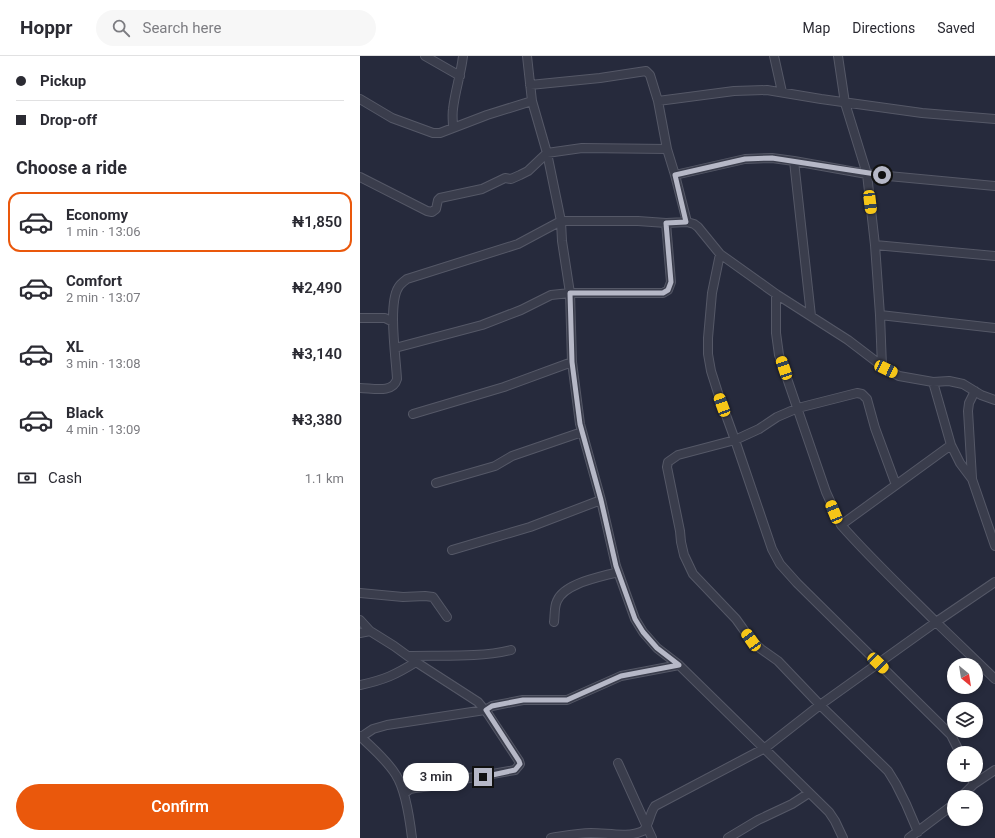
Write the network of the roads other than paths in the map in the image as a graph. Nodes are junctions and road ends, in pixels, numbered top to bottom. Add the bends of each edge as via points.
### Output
1 (425, 56) edge
2 (463, 56) edge
3 (527, 56) edge
4 (774, 56) edge
5 (838, 56) edge
6 (460, 76) junction
7 (530, 84) junction
8 (782, 92) junction
9 (360, 99) edge
10 (532, 101) junction
11 (658, 101) junction
12 (845, 103) junction
13 (995, 119) edge
14 (453, 128) junction
15 (667, 149) junction
16 (547, 153) junction
17 (794, 161) junction
18 (867, 174) junction
19 (675, 175) junction
20 (360, 176) edge
21 (995, 186) edge
22 (560, 221) junction
23 (686, 222) junction
24 (666, 223) junction
25 (875, 245) junction
26 (720, 254) junction
27 (995, 256) edge
28 (570, 293) junction
29 (776, 294) junction
30 (811, 316) junction
31 (880, 316) junction
32 (360, 318) edge
33 (393, 322) junction
34 (995, 328) edge
35 (395, 348) junction
36 (572, 362) junction
37 (882, 367) junction
38 (933, 382) junction
39 (360, 388) edge
40 (975, 391) junction
41 (995, 400) edge
42 (798, 408) junction
43 (413, 414) dead end
44 (582, 432) junction
45 (735, 440) junction
46 (952, 445) junction
47 (972, 479) junction
48 (436, 483) dead end
49 (896, 485) junction
50 (601, 500) junction
51 (841, 525) junction
52 (995, 546) edge
53 (452, 550) dead end
54 (618, 572) junction
55 (995, 582) edge
56 (360, 593) edge
57 (447, 617) dead end
58 (360, 620) edge
59 (554, 622) dead end
60 (936, 622) junction
61 (370, 631) junction
62 (360, 633) edge
63 (511, 650) dead end
64 (408, 656) junction
65 (416, 662) junction
66 (878, 663) junction
67 (679, 665) junction
68 (995, 679) edge
69 (360, 685) edge
70 (820, 705) junction
71 (486, 710) junction
72 (361, 737) edge
73 (956, 746) edge
74 (765, 748) junction
75 (618, 763) dead end
76 (994, 771) edge
77 (974, 784) joint
78 (968, 790) edge
79 (809, 793) junction
80 (404, 794) junction
81 (947, 809) edge
82 (647, 826) junction
83 (918, 832) junction
84 (412, 838) edge
85 (551, 838) edge
86 (652, 838) edge
87 (728, 838) edge
88 (843, 838) edge
89 (909, 838) edge

1 - 6 street
2 - 6 street
3 - 7 street
4 - 8 street
5 - 12 street
6 - 14 street via 453,110
7 - 10 street
7 - 11 street via 646,71 650,74
8 - 11 street via 734,91
8 - 12 street
9 - 14 street via 392,118 433,134
10 - 14 street
10 - 16 street
11 - 15 street
12 - 13 street
12 - 18 street
15 - 16 street via 582,148
15 - 19 street
16 - 20 street via 520,176 505,178 482,189 440,198 432,212
16 - 22 street
17 - 18 street
17 - 19 street via 772,158 745,159
17 - 30 street
18 - 21 street
18 - 25 street
19 - 23 street
22 - 24 street
22 - 28 street
22 - 33 street via 518,244 402,282 397,288
23 - 24 street
23 - 26 street via 698,227
24 - 28 street via 671,282 668,290 663,293
25 - 27 street
25 - 31 street
26 - 29 street
26 - 45 street via 712,293 708,354 711,371
28 - 35 street via 551,295 482,325
28 - 36 street
29 - 30 street
29 - 42 street via 779,355
30 - 37 street via 848,340
31 - 34 street
31 - 37 street
32 - 33 street via 385,318
33 - 35 street
35 - 39 street via 397,379 394,386 388,389
36 - 43 street via 504,387
36 - 44 street
37 - 38 street via 899,376
38 - 40 street via 963,384
38 - 46 street
40 - 41 street
40 - 47 street via 968,411
42 - 45 street
42 - 49 street via 862,394 867,400
42 - 51 street via 826,492
44 - 48 street via 512,456 495,466
44 - 50 street
45 - 66 street via 772,549 780,564
45 - 70 street via 678,455 668,462 684,555 693,574 751,640 778,661
46 - 47 street via 960,463
46 - 49 street
47 - 52 street
49 - 51 street
50 - 53 street via 530,527
50 - 54 street
51 - 60 street
54 - 59 street via 577,584 564,592 555,606
54 - 67 street via 635,619 643,632 657,648
55 - 60 street
56 - 57 street via 434,597
58 - 61 street
60 - 66 street
60 - 68 street
61 - 62 street
61 - 64 street
63 - 64 street via 481,655
64 - 65 street
65 - 69 street via 396,674
65 - 71 street via 478,702
66 - 70 street
66 - 73 street via 950,735
67 - 71 street via 621,676 567,700 523,700 492,706
67 - 74 street
70 - 74 street
70 - 83 street via 888,771
71 - 72 street via 387,725 373,729
71 - 80 street via 519,761 518,768 447,784 415,788
72 - 80 street via 395,772
74 - 79 street
74 - 82 street via 660,803 651,811
75 - 82 street
76 - 77 street
77 - 78 street
79 - 87 street
79 - 88 street via 829,812
80 - 84 street
81 - 83 street
82 - 85 street via 638,834 626,837 591,833
82 - 86 street
83 - 89 street

